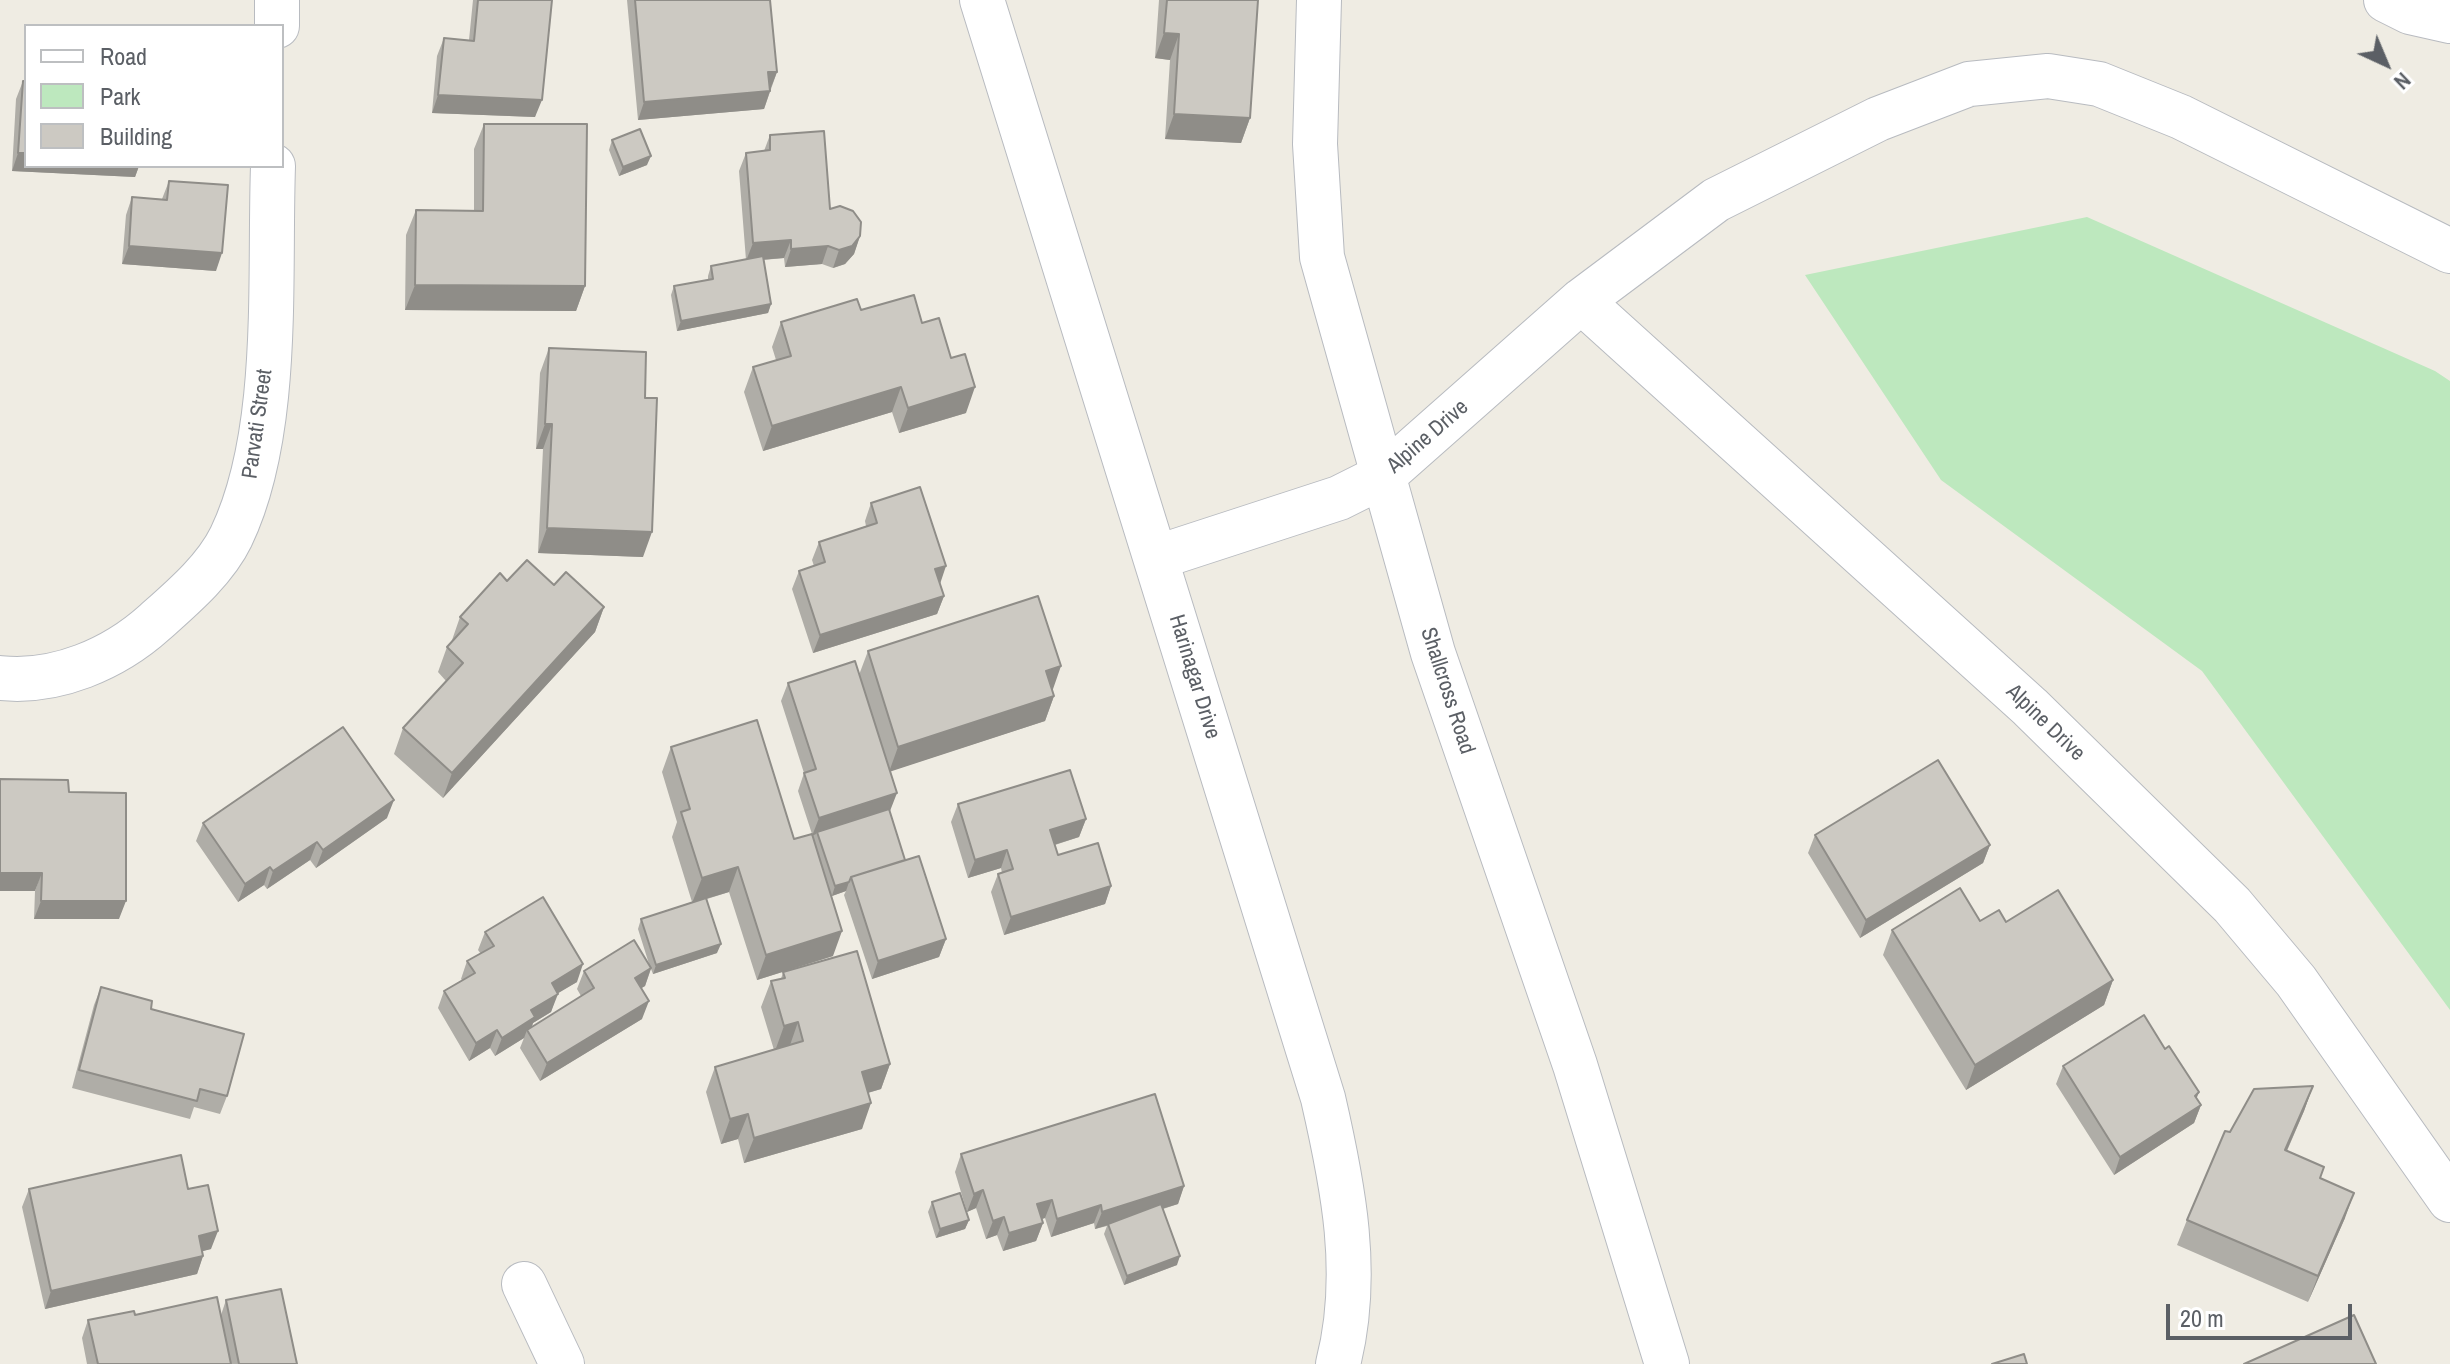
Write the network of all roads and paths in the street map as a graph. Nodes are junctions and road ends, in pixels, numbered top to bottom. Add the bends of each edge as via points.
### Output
1 (277, 0) edge
2 (982, 0) edge
3 (1319, 0) edge
4 (2386, 0) edge
5 (2450, 21) edge
6 (277, 24) edge
7 (273, 168) edge
8 (2450, 251) edge
9 (1581, 301) junction
10 (1383, 476) junction
11 (1158, 557) junction
12 (0, 678) edge
13 (2450, 1200) edge
14 (524, 1284) dead end
15 (562, 1364) edge
16 (1338, 1364) edge
17 (1667, 1364) edge

1 - 6 street
2 - 11 street, Harinagar Drive
3 - 10 street, Shallcross Road via 1315,144 1322,257
4 - 5 street
7 - 12 street, Parvati Street via 266,394 254,476 230,539 188,593 133,642 77,669 25,680
8 - 9 street, Alpine Drive via 2181,117 2099,84 2048,76 1969,84 1878,119 1716,200
9 - 10 street, Alpine Drive
9 - 13 street, Alpine Drive via 2030,707 2232,905 2296,981
10 - 11 street, Alpine Drive via 1339,498
10 - 17 street, Shallcross Road via 1433,653 1575,1065
11 - 16 street, Harinagar Drive via 1327,1112 1342,1183 1350,1263
14 - 15 street

